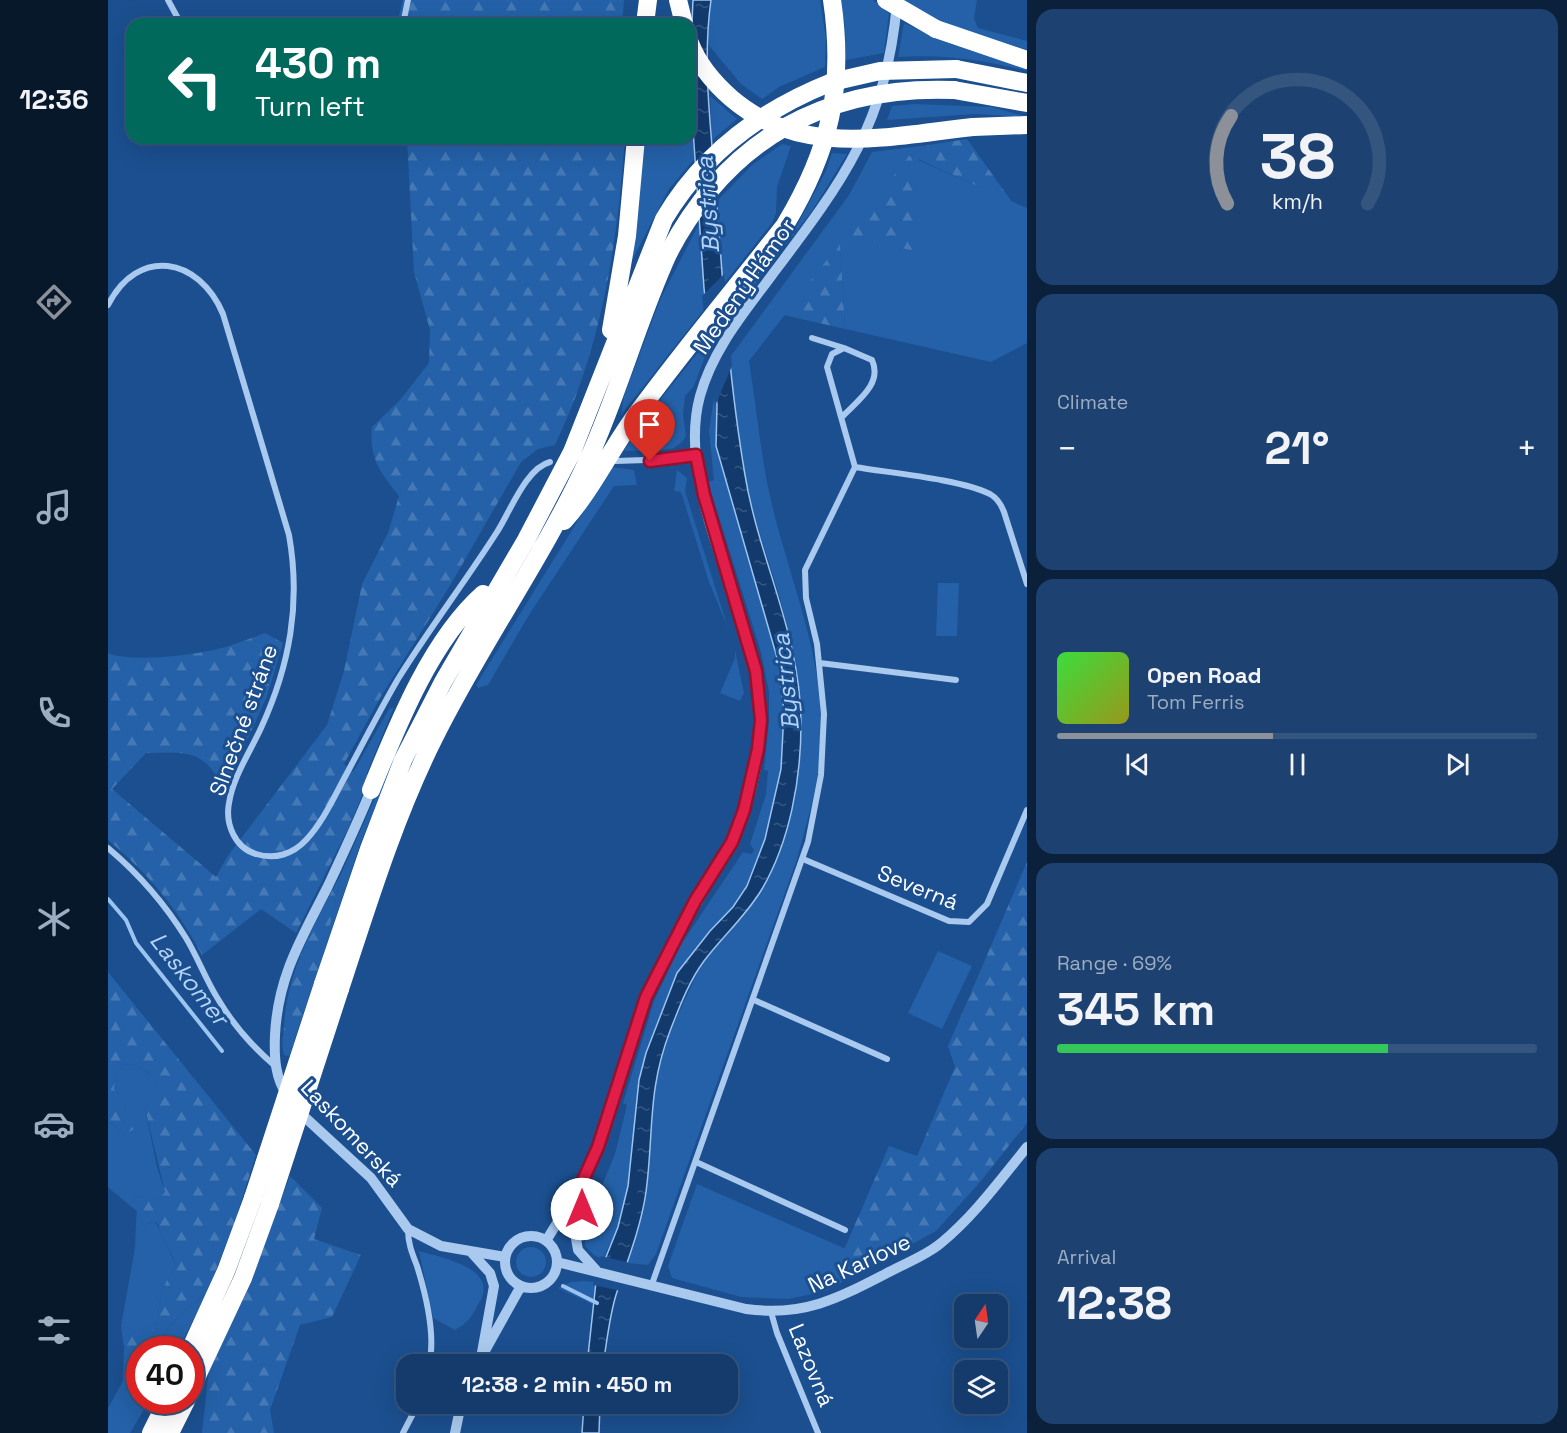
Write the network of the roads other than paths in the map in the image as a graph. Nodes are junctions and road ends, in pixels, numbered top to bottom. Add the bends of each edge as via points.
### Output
1 (168, 0) edge
2 (408, 0) edge
3 (648, 0) edge
4 (678, 0) edge
5 (832, 0) edge
6 (886, 0) edge
7 (898, 0) edge
8 (178, 18) edge
9 (404, 18) edge
10 (646, 18) edge
11 (682, 18) edge
12 (696, 54) edge
13 (1027, 60) edge
14 (1027, 83) edge
15 (1027, 103) edge
16 (1027, 125) edge
17 (635, 144) edge
18 (108, 305) edge
19 (614, 307) junction
20 (812, 338) dead end
21 (844, 348) junction
22 (608, 356) junction
23 (842, 417) junction
24 (696, 455) junction
25 (616, 461) dead end
26 (550, 462) dead end
27 (855, 467) junction
28 (549, 538) junction
29 (1027, 584) edge
30 (483, 594) junction
31 (820, 663) junction
32 (956, 680) dead end
33 (443, 682) junction
34 (371, 790) joint
35 (1027, 810) edge
36 (108, 848) edge
37 (803, 859) junction
38 (332, 986) junction
39 (754, 999) junction
40 (887, 1059) dead end
41 (275, 1066) junction
42 (1027, 1147) edge
43 (696, 1162) junction
44 (579, 1189) junction
45 (262, 1201) junction
46 (408, 1229) junction
47 (845, 1230) dead end
48 (546, 1241) junction
49 (471, 1252) junction
50 (505, 1257) junction
51 (557, 1262) junction
52 (596, 1270) junction
53 (652, 1284) junction
54 (521, 1286) junction
55 (771, 1312) junction
56 (196, 1336) edge
57 (431, 1354) edge
58 (481, 1354) edge
59 (483, 1354) edge
60 (204, 1361) edge
61 (161, 1414) edge
62 (180, 1414) edge
63 (413, 1414) edge
64 (459, 1414) edge
65 (152, 1433) edge
66 (170, 1433) edge
67 (403, 1433) edge
68 (455, 1433) edge
69 (818, 1433) edge

1 - 8 street
2 - 9 street
3 - 10 highway
4 - 11 highway
5 - 28 highway via 837,85 818,160 802,196 785,225 618,439 583,500
6 - 13 highway, bridge via 936,29
7 - 24 street, Medený Hámor via 886,80 857,153 822,209 729,333 710,366 698,402
12 - 16 highway, bridge via 721,89 743,109 800,135 857,139
14 - 22 highway, bridge via 956,69 880,71 832,82 783,104 727,141 686,185 664,219
15 - 28 highway, bridge via 954,90 909,89 872,94 826,107 788,124 765,138 723,175 691,213 669,252 588,459
17 - 19 highway via 627,236
18 - 26 street, Slnečné stráne via 120,284 134,272 151,266 183,270 207,286 223,314 290,535 295,600 288,654 274,698 228,804 234,836 250,852 286,854 308,839 405,669 534,470
19 - 22 highway
19 - 30 highway via 563,449
20 - 21 street
21 - 23 street via 832,354 827,367
21 - 23 street via 872,360 876,369 875,381
22 - 33 highway via 582,429 550,497
23 - 27 street
24 - 25 street
24 - 44 street, Medený Hámor via 702,491 756,671 761,720 758,749 732,842 695,901 646,997 598,1147
27 - 29 street via 971,487 991,495 1005,512
27 - 31 street via 805,570 806,598
28 - 38 highway via 469,672 418,770
30 - 33 highway
30 - 34 highway via 466,609 414,689
31 - 32 street
31 - 37 street via 824,754
33 - 38 highway via 390,793
34 - 41 street, Laskomerská via 353,835 296,947 278,1004
35 - 37 street, Severná via 987,904 969,922 950,921
36 - 41 street, Laskomerská via 169,912 222,1005
37 - 39 street
38 - 45 highway, bridge
39 - 40 street
39 - 43 street
41 - 46 street, Laskomerská via 295,1107 371,1179
42 - 55 street, Na Karlove via 940,1245 816,1307
43 - 47 street
43 - 53 street
44 - 48 street, Medený Hámor
44 - 52 street via 582,1209 575,1233 578,1250
45 - 56 highway
45 - 60 highway via 243,1278
46 - 49 street, Laskomerská via 431,1243
46 - 57 street via 410,1251 431,1326
48 - 50 street via 534,1236 521,1238 511,1245
48 - 51 street
49 - 50 street, Laskomerská
49 - 58 street via 490,1273 494,1286
50 - 54 street via 510,1277
51 - 52 street, Na Karlove
51 - 54 street via 553,1275 543,1285
52 - 53 street, Na Karlove
53 - 55 street, Na Karlove
54 - 59 street
55 - 69 street, Lazovná
61 - 65 highway
62 - 66 highway
63 - 67 street
64 - 68 street

